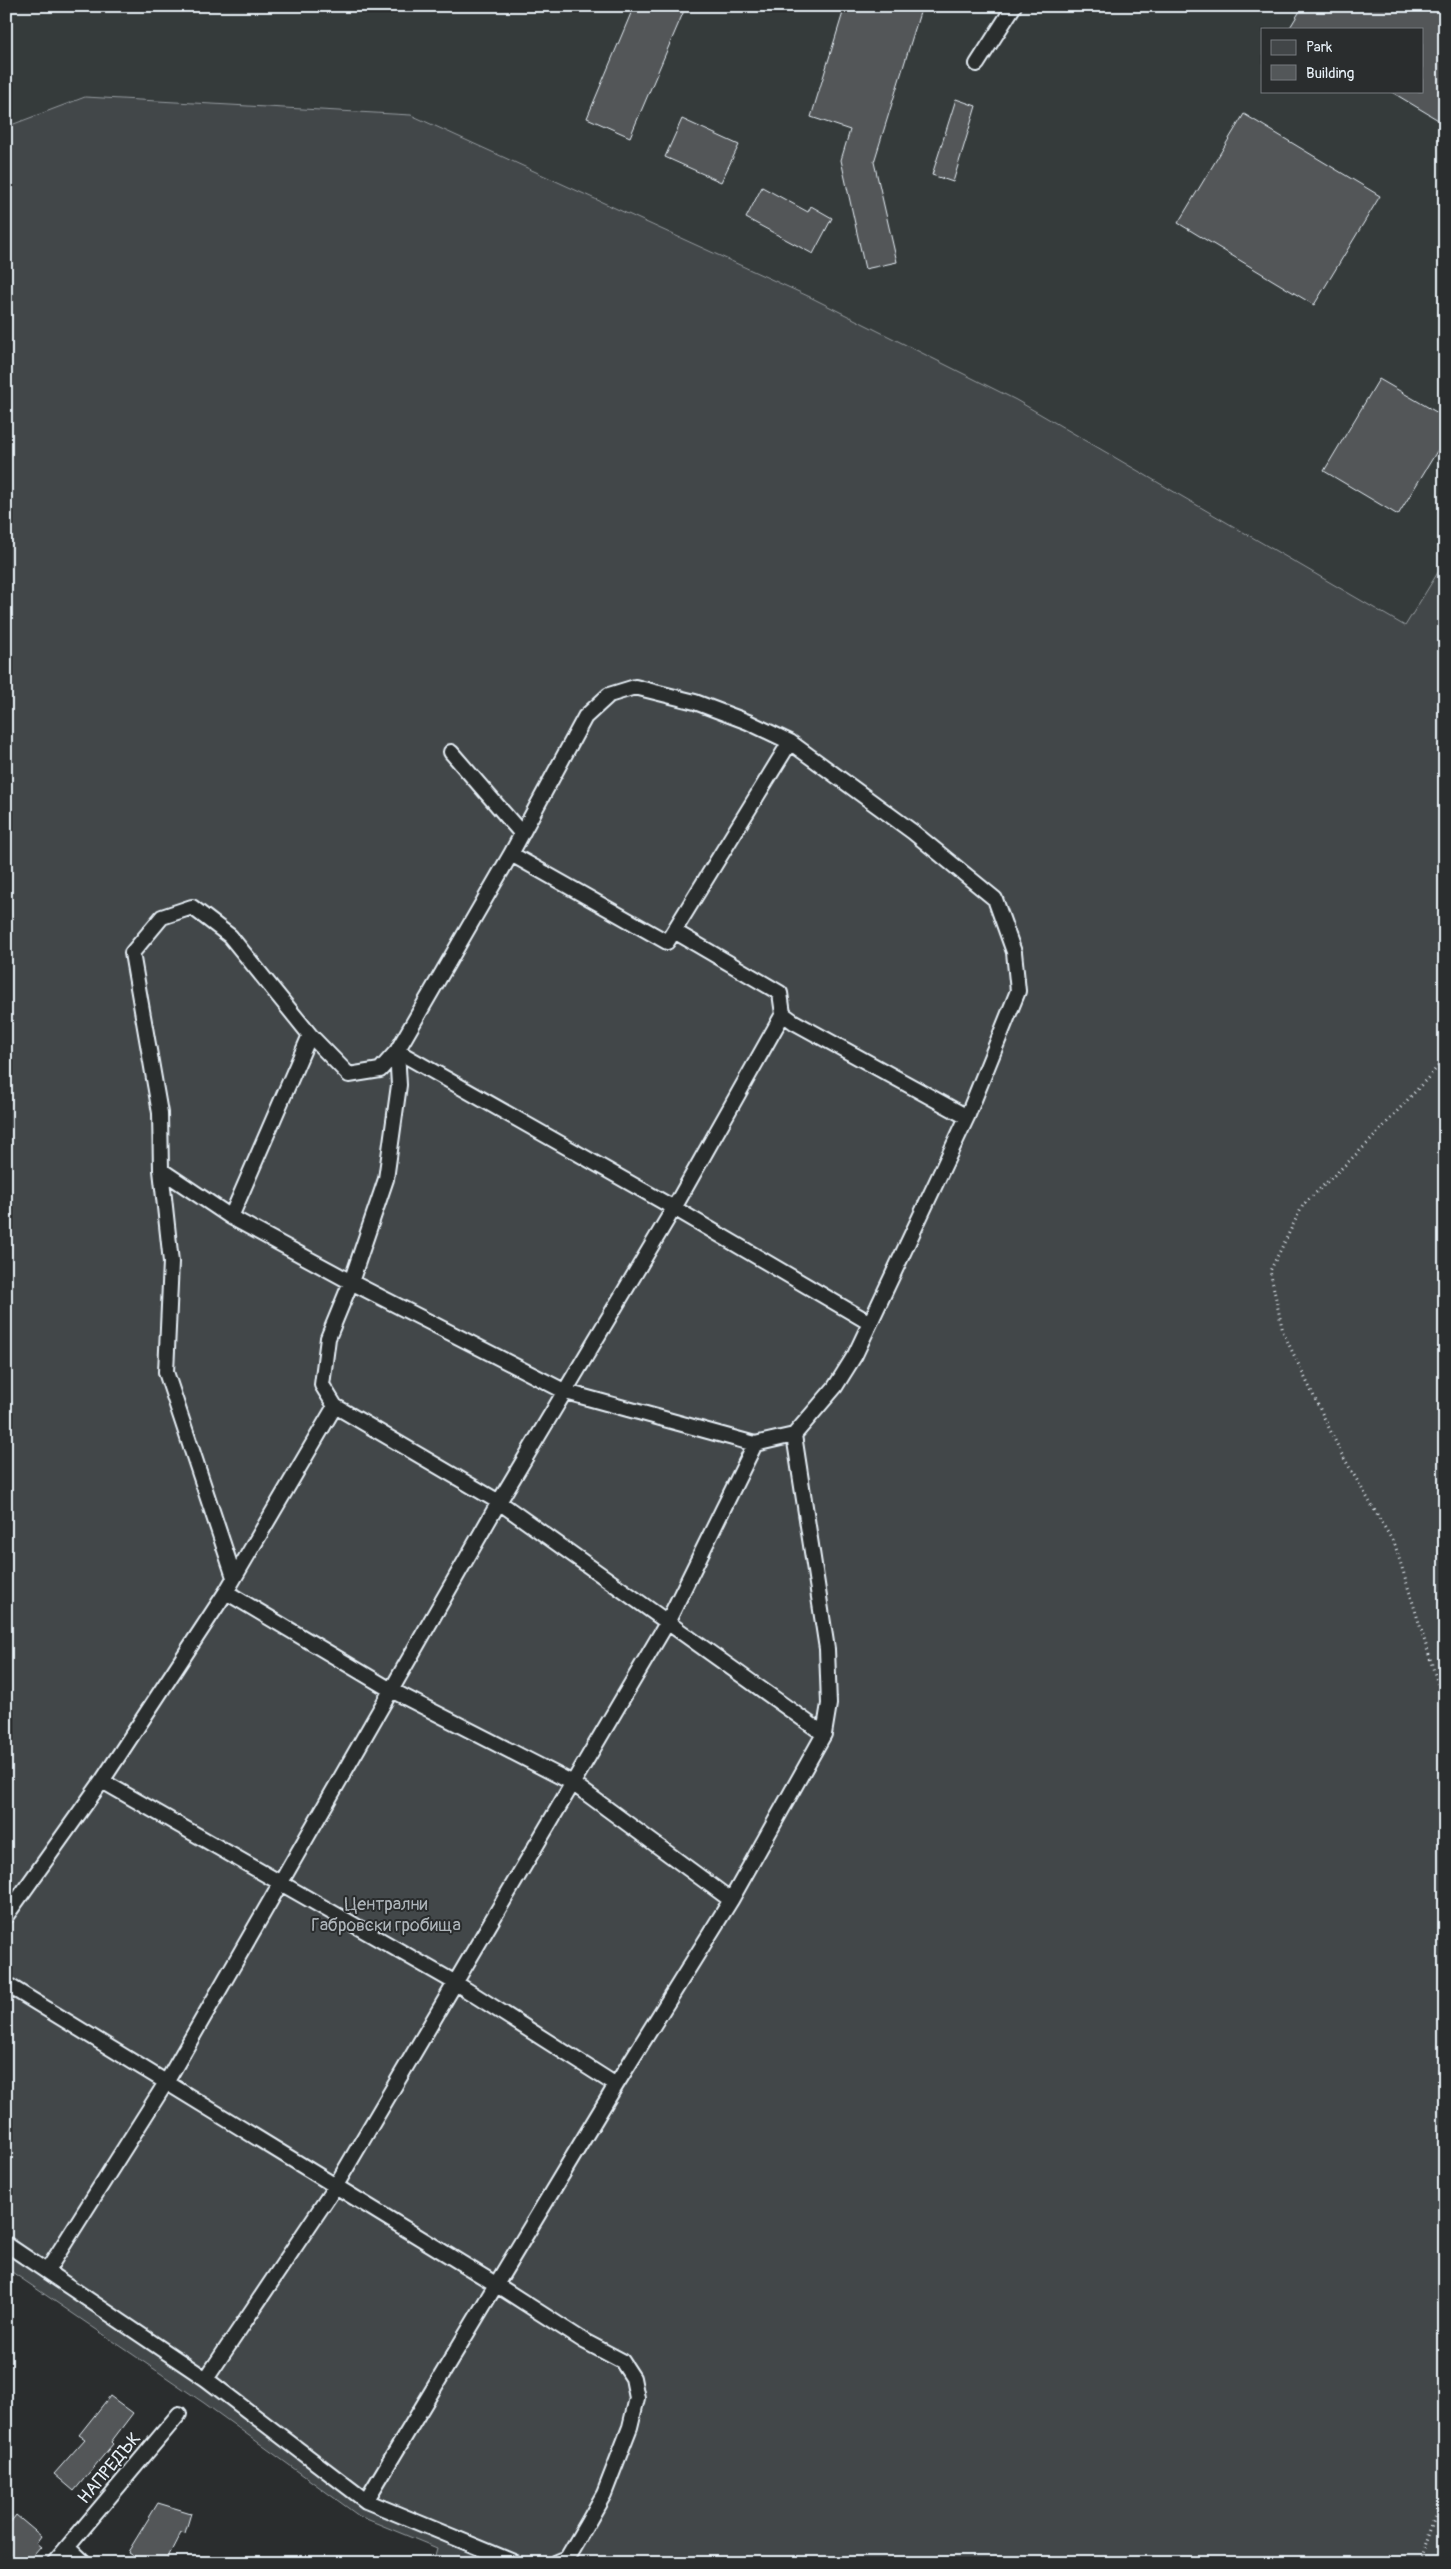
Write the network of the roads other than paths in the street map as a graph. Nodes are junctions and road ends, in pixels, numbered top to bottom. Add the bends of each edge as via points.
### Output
1 (1014, 6) edge
2 (977, 64) dead end
3 (790, 742) junction
4 (451, 752) dead end
5 (522, 834) junction
6 (511, 854) junction
7 (674, 931) junction
8 (783, 1014) junction
9 (310, 1035) junction
10 (397, 1051) junction
11 (967, 1117) junction
12 (161, 1170) junction
13 (674, 1208) junction
14 (231, 1217) junction
15 (351, 1282) junction
16 (870, 1323) junction
17 (566, 1392) junction
18 (335, 1406) junction
19 (794, 1435) junction
20 (755, 1444) junction
21 (499, 1502) junction
22 (234, 1577) junction
23 (226, 1592) junction
24 (667, 1623) junction
25 (391, 1690) junction
26 (824, 1734) junction
27 (102, 1781) junction
28 (571, 1782) junction
29 (280, 1885) junction
30 (731, 1900) junction
31 (6, 1916) edge
32 (454, 1982) junction
33 (6, 1984) edge
34 (167, 2082) junction
35 (616, 2085) junction
36 (334, 2187) junction
37 (6, 2244) edge
38 (47, 2271) junction
39 (497, 2284) junction
40 (206, 2379) junction
41 (179, 2414) dead end
42 (366, 2501) junction
43 (68, 2547) junction
44 (54, 2563) edge
45 (85, 2563) edge
46 (516, 2563) edge
47 (555, 2563) edge

1 - 2 lane
3 - 5 lane via 695,702 635,687 609,695 586,717
3 - 7 lane
3 - 11 lane via 913,832 995,899 1014,952 1018,991
4 - 5 lane
5 - 6 lane
6 - 7 lane via 667,942
6 - 10 lane
7 - 8 lane via 780,992
8 - 11 lane
8 - 13 lane
9 - 10 lane via 349,1075 380,1070
9 - 12 lane via 230,936 192,908 162,918 132,953 160,1113
9 - 14 lane
10 - 13 lane
10 - 15 lane via 399,1085 386,1179
11 - 16 lane
12 - 14 lane
12 - 22 lane via 171,1262 166,1372
13 - 16 lane
13 - 17 lane
14 - 15 lane
15 - 17 lane
15 - 18 lane via 328,1338 324,1360 322,1385
16 - 19 lane via 835,1387
17 - 20 lane
17 - 21 lane
18 - 21 lane
18 - 22 lane
19 - 20 lane
19 - 26 lane via 827,1650 829,1704
20 - 24 lane
21 - 24 lane
21 - 25 lane
22 - 23 lane
23 - 25 lane
23 - 27 lane
24 - 26 lane
24 - 28 lane
25 - 28 lane
25 - 29 lane
26 - 30 lane
27 - 29 lane
27 - 31 lane
28 - 30 lane
28 - 32 lane
29 - 32 lane
29 - 34 lane
30 - 35 lane
32 - 35 lane
32 - 36 lane
33 - 34 lane
34 - 36 lane
34 - 38 lane
35 - 39 lane
36 - 39 lane
36 - 40 lane
37 - 38 lane
38 - 40 lane
39 - 42 lane
39 - 47 lane via 584,2341 622,2361 633,2378 637,2398 630,2427 607,2486 567,2558
40 - 42 lane
41 - 43 lane, НАПРЕДЪК
42 - 46 lane
43 - 44 lane, НАПРЕДЪК
43 - 45 lane

